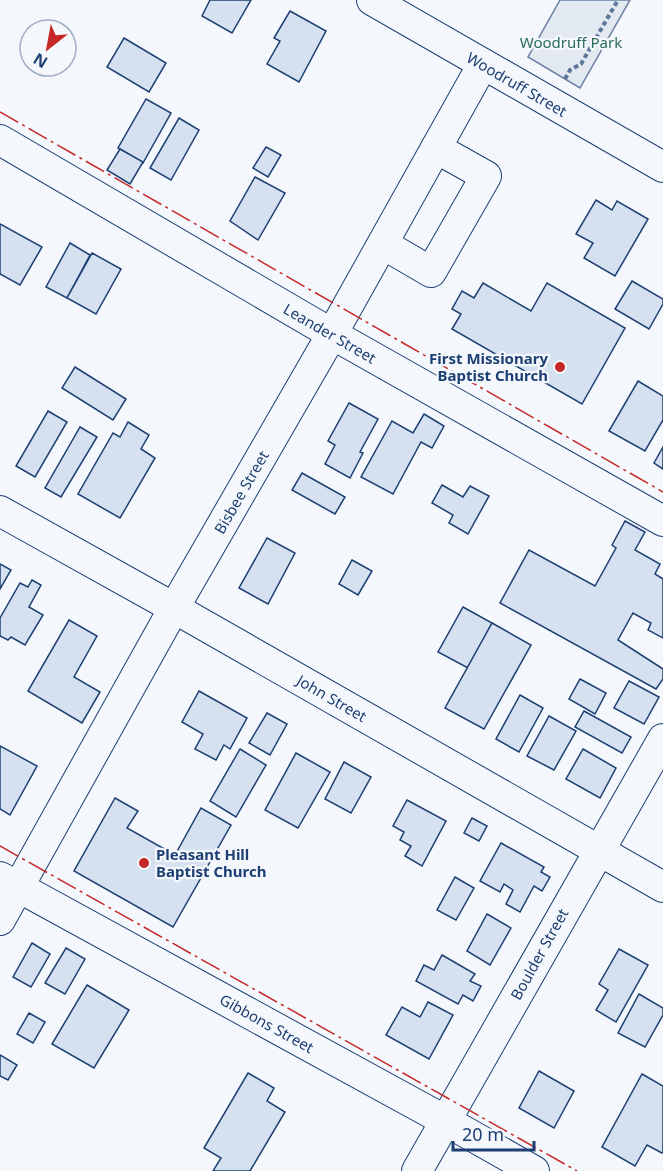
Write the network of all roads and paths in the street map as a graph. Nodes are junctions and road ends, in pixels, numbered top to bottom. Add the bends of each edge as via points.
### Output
1 (372, 0) edge
2 (618, 0) edge
3 (483, 64) junction
4 (552, 103) junction
5 (0, 140) edge
6 (436, 148) junction
7 (663, 167) edge
8 (383, 244) junction
9 (332, 334) junction
10 (0, 511) edge
11 (663, 521) edge
12 (174, 608) junction
13 (663, 739) edge
14 (598, 850) junction
15 (9, 883) edge
16 (663, 887) edge
17 (0, 920) edge
18 (446, 1121) junction
19 (417, 1171) edge
20 (534, 1171) edge

1 - 3 street, Woodruff Street
2 - 4 path
3 - 4 street, Woodruff Street
3 - 6 street, Bisbee Street
4 - 7 street, Woodruff Street
5 - 9 street, Leander Street
6 - 8 street, Bisbee Street
6 - 8 street via 486,176 431,272
8 - 9 street, Bisbee Street
9 - 11 street, Leander Street
9 - 12 street, Bisbee Street
10 - 12 street, John Street
12 - 14 street, John Street
12 - 15 street, Bisbee Street
13 - 14 street, Boulder Street
14 - 16 street, John Street
14 - 18 street, Boulder Street
15 - 17 street, Bisbee Street
15 - 18 street, Gibbons Street
18 - 19 street, Boulder Street
18 - 20 street, Gibbons Street

